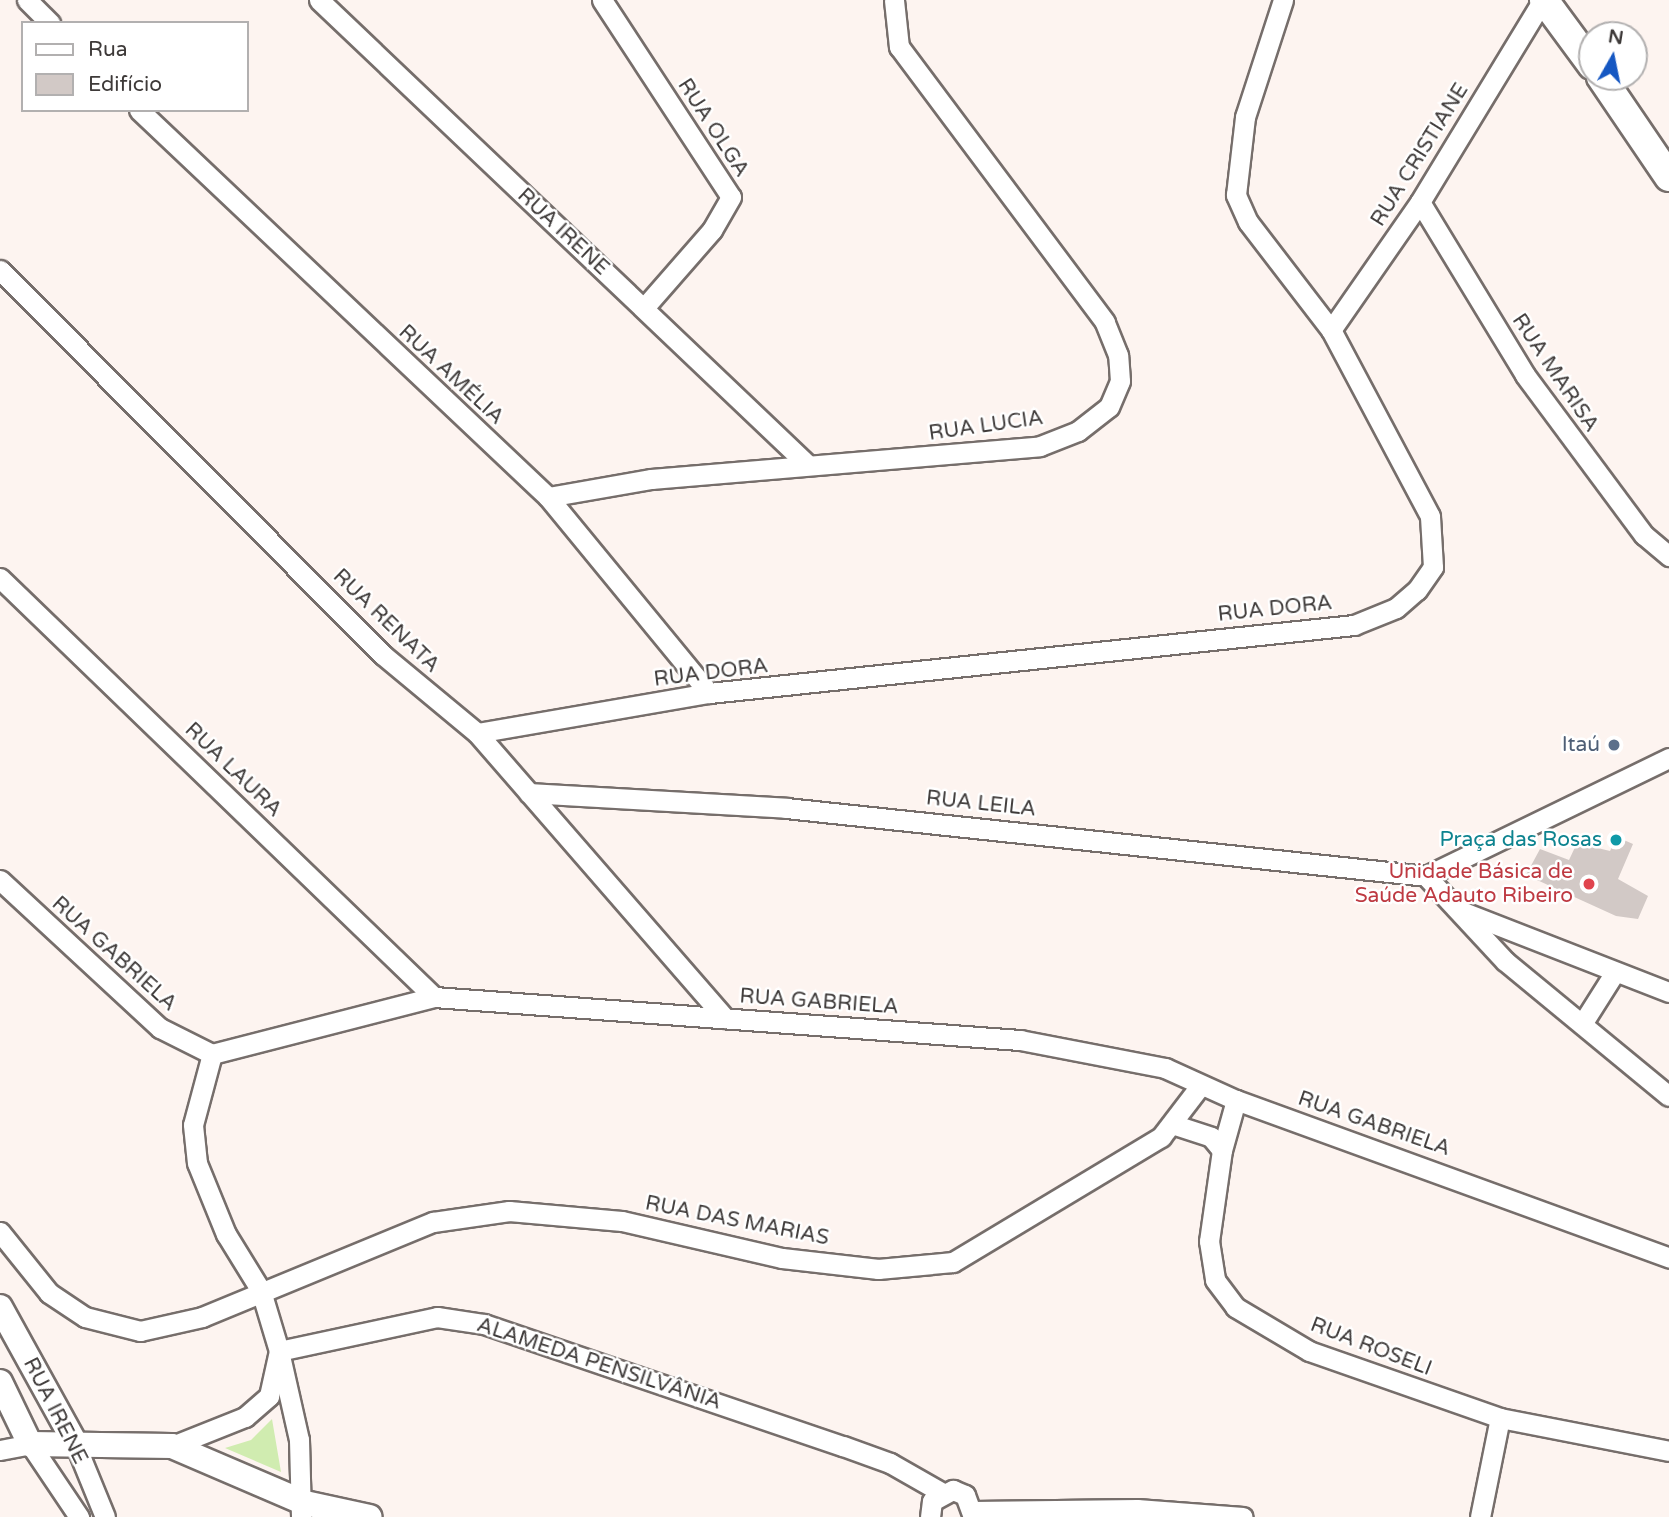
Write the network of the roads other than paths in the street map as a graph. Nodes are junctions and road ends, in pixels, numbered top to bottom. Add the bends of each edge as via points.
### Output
1 (27, 0) edge
2 (319, 0) edge
3 (602, 0) edge
4 (894, 0) edge
5 (1283, 0) edge
6 (1543, 0) edge
7 (48, 21) edge
8 (1578, 46) edge
9 (1611, 91) edge
10 (141, 112) edge
11 (1669, 177) edge
12 (1420, 202) junction
13 (0, 270) edge
14 (644, 308) junction
15 (1331, 330) junction
16 (807, 464) junction
17 (548, 496) junction
18 (1669, 556) edge
19 (0, 578) edge
20 (709, 693) junction
21 (477, 733) junction
22 (1669, 758) edge
23 (529, 793) junction
24 (1426, 876) junction
25 (0, 880) edge
26 (1457, 909) junction
27 (1615, 972) junction
28 (1669, 992) edge
29 (434, 997) junction
30 (725, 1018) junction
31 (1584, 1021) junction
32 (212, 1054) junction
33 (1200, 1086) junction
34 (1669, 1096) edge
35 (1236, 1100) junction
36 (1175, 1125) junction
37 (1222, 1150) junction
38 (0, 1232) edge
39 (1669, 1258) edge
40 (261, 1291) junction
41 (0, 1307) edge
42 (279, 1351) junction
43 (0, 1382) edge
44 (1500, 1419) junction
45 (74, 1441) junction
46 (30, 1444) junction
47 (172, 1446) junction
48 (0, 1450) edge
49 (1669, 1451) edge
50 (941, 1492) junction
51 (303, 1510) edge
52 (973, 1514) edge
53 (79, 1517) edge
54 (105, 1517) edge
55 (370, 1517) edge
56 (930, 1517) edge
57 (1244, 1517) edge
58 (1480, 1517) edge

1 - 7 street
2 - 14 street, RUA IRENE
3 - 14 street, RUA OLGA via 731,197 712,230
4 - 16 street, RUA LUCIA via 899,47 1105,322 1118,355 1120,381 1109,407 1078,431 1040,446
5 - 15 street, RUA DORA via 1245,117 1236,195 1248,222
6 - 8 main road
6 - 12 street, RUA CRISTIANE
9 - 11 main road
10 - 17 street, RUA AMÉLIA
12 - 15 street, RUA CRISTIANE
12 - 18 street, RUA MARISA via 1525,375 1644,535
13 - 21 street, RUA RENATA via 383,655
14 - 16 street, RUA IRENE
15 - 20 street, RUA DORA via 1430,516 1433,567 1396,608 1354,625
16 - 17 street, RUA LUCIA
17 - 20 street, RUA AMÉLIA
19 - 29 street, RUA LAURA
20 - 21 street, RUA DORA
21 - 23 street, RUA RENATA
22 - 24 street
23 - 24 street, RUA LEILA via 786,808
23 - 30 street, RUA RENATA
24 - 26 street
25 - 32 street, RUA GABRIELA via 159,1028
26 - 27 street
26 - 31 street via 1505,961
27 - 28 street
27 - 31 street
29 - 30 street, RUA GABRIELA
29 - 32 street, RUA GABRIELA
30 - 33 street, RUA GABRIELA via 1020,1040 1132,1059
31 - 34 street
32 - 40 street via 193,1125 197,1163 226,1234
33 - 35 street, RUA GABRIELA
33 - 36 street, RUA DAS MARIAS
35 - 37 street, RUA ROSELI
35 - 39 street, RUA GABRIELA
36 - 37 street via 1211,1137
36 - 40 street, RUA DAS MARIAS via 1000,1239 953,1262 877,1269 782,1258 622,1221 509,1210 433,1222
37 - 44 street, RUA ROSELI via 1209,1241 1215,1280 1235,1307 1309,1351
38 - 40 street, RUA DAS MARIAS via 49,1293 85,1317 140,1331 202,1317
40 - 42 street
41 - 45 street, RUA IRENE
42 - 47 street via 269,1396 219,1430
42 - 50 street, ALAMEDA PENSILVÂNIA via 437,1317 484,1324 890,1463
42 - 51 street
43 - 46 street, RUA IRENE
44 - 49 street, RUA ROSELI
44 - 58 street
45 - 46 street
45 - 47 street
45 - 54 street, RUA IRENE
46 - 48 street
46 - 53 street, RUA IRENE
47 - 51 street
50 - 52 street, ALAMEDA PENSILVÂNIA via 965,1494
50 - 56 street
51 - 55 street
52 - 57 street via 1137,1508

